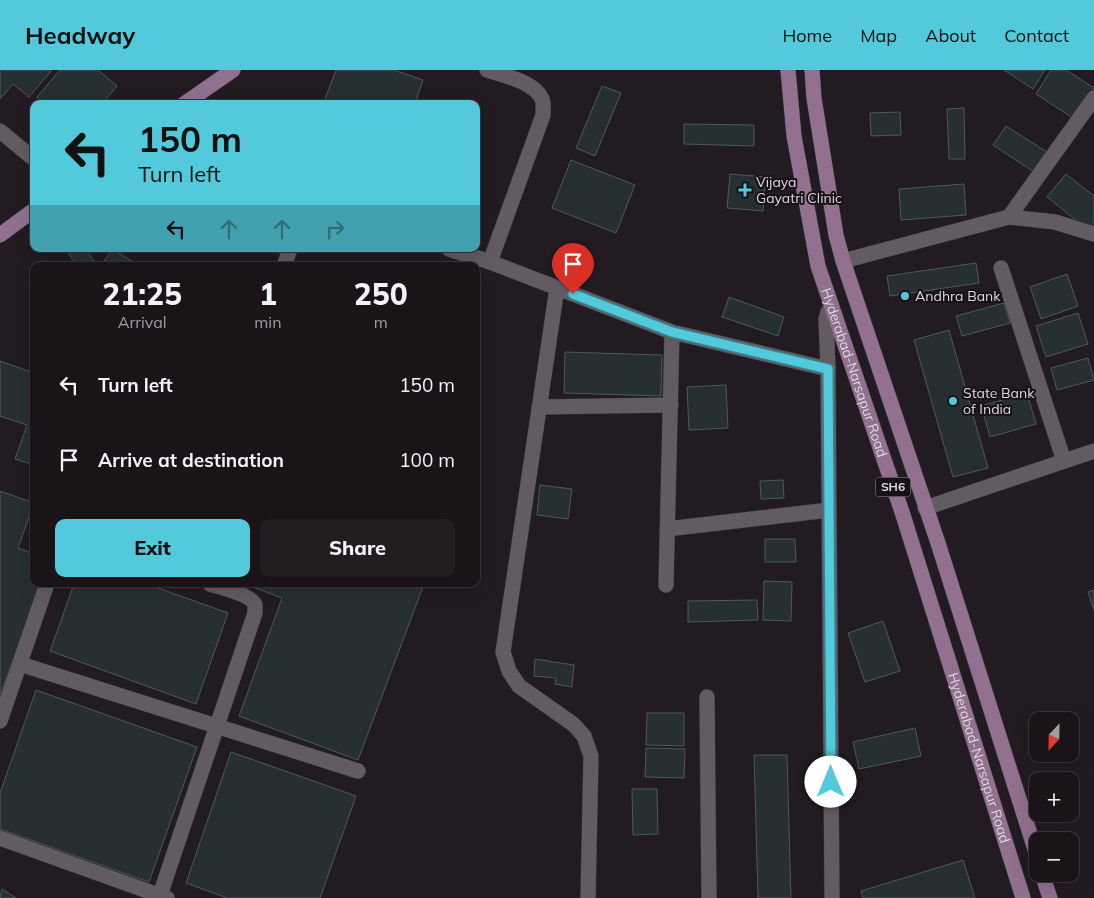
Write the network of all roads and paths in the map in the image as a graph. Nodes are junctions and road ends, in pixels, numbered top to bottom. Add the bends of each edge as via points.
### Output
1 (233, 70) edge
2 (487, 70) edge
3 (788, 70) edge
4 (812, 70) edge
5 (1094, 98) edge
6 (190, 100) edge
7 (0, 131) edge
8 (30, 156) edge
9 (30, 213) edge
10 (1009, 217) junction
11 (1094, 234) edge
12 (0, 235) edge
13 (458, 252) edge
14 (843, 261) junction
15 (490, 262) junction
16 (1001, 268) dead end
17 (557, 288) junction
18 (832, 307) junction
19 (672, 332) junction
20 (828, 369) junction
21 (671, 405) junction
22 (539, 407) junction
23 (1094, 451) edge
24 (1064, 461) junction
25 (925, 508) junction
26 (829, 510) junction
27 (668, 529) junction
28 (666, 585) dead end
29 (46, 587) edge
30 (218, 587) edge
31 (20, 664) junction
32 (707, 698) dead end
33 (0, 721) edge
34 (218, 727) junction
35 (358, 771) dead end
36 (1029, 832) edge
37 (0, 838) edge
38 (1045, 882) edge
39 (163, 897) edge
40 (588, 898) edge
41 (708, 898) edge
42 (832, 898) edge
43 (1024, 898) edge
44 (1050, 898) edge

1 - 6 main road
2 - 15 street via 537,91 543,101 543,115
3 - 18 main road, Hyderabad-Narsapur Road / SH6 via 806,211 818,266
4 - 14 main road, Hyderabad-Narsapur Road / SH6 via 836,235
5 - 10 street
7 - 8 street
9 - 12 main road
10 - 11 street via 1055,222
10 - 14 street
13 - 15 street
14 - 25 main road, Hyderabad-Narsapur Road / SH6
15 - 17 street
16 - 24 street
17 - 19 street
17 - 22 street
18 - 20 street via 826,320
18 - 43 main road, Hyderabad-Narsapur Road / SH6 via 903,515
19 - 20 street
19 - 21 street
20 - 26 street
21 - 22 street
21 - 27 street
22 - 40 street via 503,652 509,671 519,686 573,724 584,736 591,756
23 - 24 street
24 - 25 street
25 - 36 main road, Hyderabad-Narsapur Road / SH6
26 - 27 street
26 - 42 street
27 - 28 street
29 - 31 street
30 - 34 street via 252,600 255,614
31 - 33 street
31 - 34 street
32 - 41 street
34 - 35 street
34 - 39 street
37 - 39 street
38 - 44 main road

